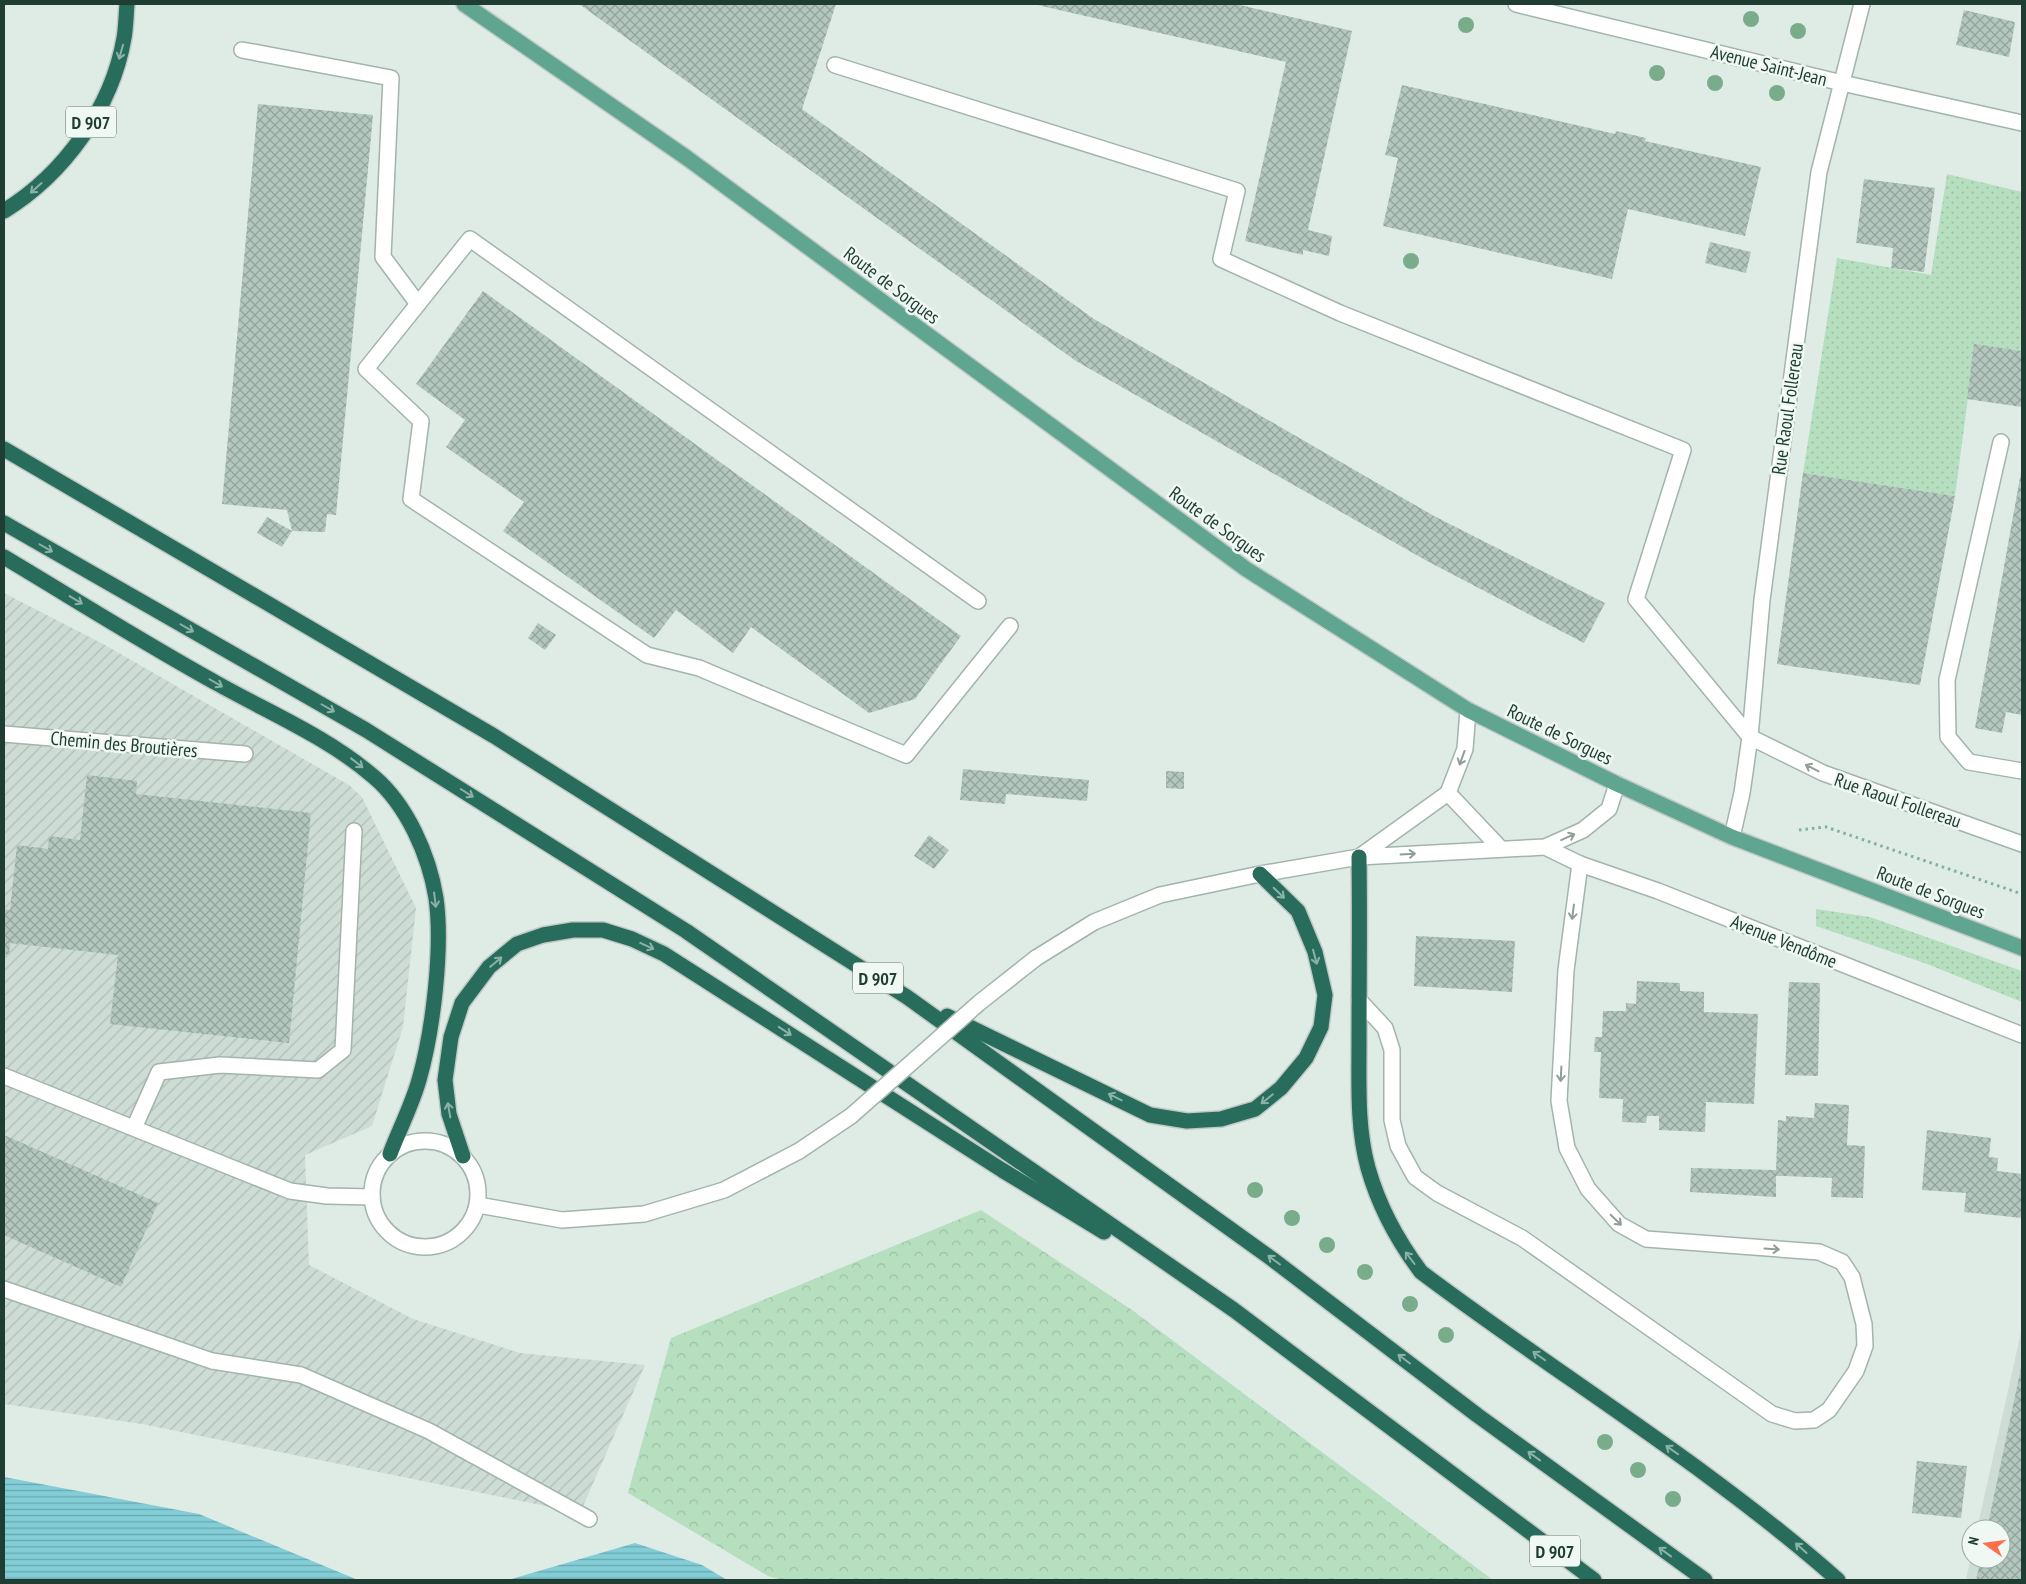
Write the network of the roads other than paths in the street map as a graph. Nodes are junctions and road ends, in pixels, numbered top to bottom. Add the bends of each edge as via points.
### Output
1 (127, 4) edge
2 (464, 4) edge
3 (1516, 4) edge
4 (1862, 4) edge
5 (242, 50) dead end
6 (835, 65) dead end
7 (1842, 83) junction
8 (2022, 123) edge
9 (4, 210) edge
10 (418, 304) junction
11 (2001, 442) dead end
12 (4, 449) edge
13 (4, 523) edge
14 (4, 557) edge
15 (978, 601) dead end
16 (1010, 626) dead end
17 (1468, 710) junction
18 (4, 734) edge
19 (1750, 737) junction
20 (245, 754) dead end
21 (2022, 771) edge
22 (1617, 784) junction
23 (1448, 793) junction
24 (354, 831) dead end
25 (1732, 837) junction
26 (2022, 844) edge
27 (1545, 847) junction
28 (1501, 849) junction
29 (1359, 857) junction
30 (1580, 864) junction
31 (1260, 874) junction
32 (2022, 948) edge
33 (907, 996) junction
34 (1359, 1000) junction
35 (2022, 1035) edge
36 (4, 1076) edge
37 (134, 1128) junction
38 (390, 1154) junction
39 (463, 1156) junction
40 (372, 1197) junction
41 (478, 1205) junction
42 (4, 1289) edge
43 (1234, 1310) junction
44 (589, 1519) dead end
45 (1594, 1580) edge
46 (1705, 1580) edge
47 (1838, 1580) edge

1 -> 9 highway, D 907 via 124,38 111,84 94,118 61,165 26,197
2 - 17 main road, Route de Sorgues via 687,158 1246,569
3 - 7 street, Avenue Saint-Jean
4 - 7 street, Rue Raoul Follereau
5 - 10 street via 391,78 383,257
6 - 19 street via 1237,191 1221,259 1340,313 1683,450 1636,599
7 - 8 street, Avenue Saint-Jean
7 - 19 street, Rue Raoul Follereau via 1819,172 1762,600
10 - 15 street via 470,239
10 - 16 street via 366,369 421,421 410,499 647,655 699,668 906,755
11 - 21 street via 1947,680 1948,736 1970,762
12 - 33 highway, D 907 via 494,736
13 -> 43 highway, D 907 via 366,730 677,926
14 -> 38 highway via 218,684 344,752 376,778 399,804 422,848 436,897 437,944 432,1014 419,1081
17 - 22 main road, Route de Sorgues
17 -> 23 street via 1465,748
18 - 20 street, Chemin des Broutières
19 - 25 street, Rue Raoul Follereau
26 -> 19 street, Rue Raoul Follereau via 1823,773
22 - 25 main road, Route de Sorgues
27 -> 22 street via 1583,830 1609,809
23 - 28 street
23 - 29 street
24 - 37 street via 342,1050 318,1070 220,1065 159,1072
25 - 32 main road, Route de Sorgues
27 - 28 street
27 - 30 street, Avenue Vendôme
29 -> 28 street
29 - 31 street
29 - 34 highway
30 -> 34 street via 1566,970 1559,1101 1567,1148 1588,1189 1619,1224 1646,1239 1819,1252 1842,1262 1852,1277 1864,1324 1865,1346 1856,1371 1829,1410 1814,1420 1794,1421 1772,1414 1522,1238 1437,1194 1415,1177 1398,1146 1392,1120 1392,1050 1385,1028
30 - 35 street, Avenue Vendôme via 1667,894
31 -> 33 highway via 1298,911 1314,952 1325,995 1320,1026 1306,1058 1281,1088 1255,1109 1222,1120 1187,1121 1150,1115
31 - 41 street, bridge via 1160,895 1094,922 1036,958 979,1003 851,1116 798,1151 724,1190 644,1214 562,1220
46 -> 33 highway, D 907 via 1477,1415 1272,1259
47 -> 34 highway via 1712,1478 1422,1272 1399,1242 1368,1168 1359,1090
36 - 37 street
37 - 40 street via 290,1191
38 - 39 street via 406,1144 427,1140 446,1145
38 - 40 street via 373,1181
39 - 41 street via 476,1179
39 -> 43 highway via 449,1114 445,1080 451,1038 462,1003 489,967 516,944 543,934 603,930 664,954 1002,1170
40 - 41 street via 376,1216 387,1232 421,1248 440,1245 458,1237
42 - 44 street via 212,1361 301,1375 430,1431
43 - 45 highway, D 907

